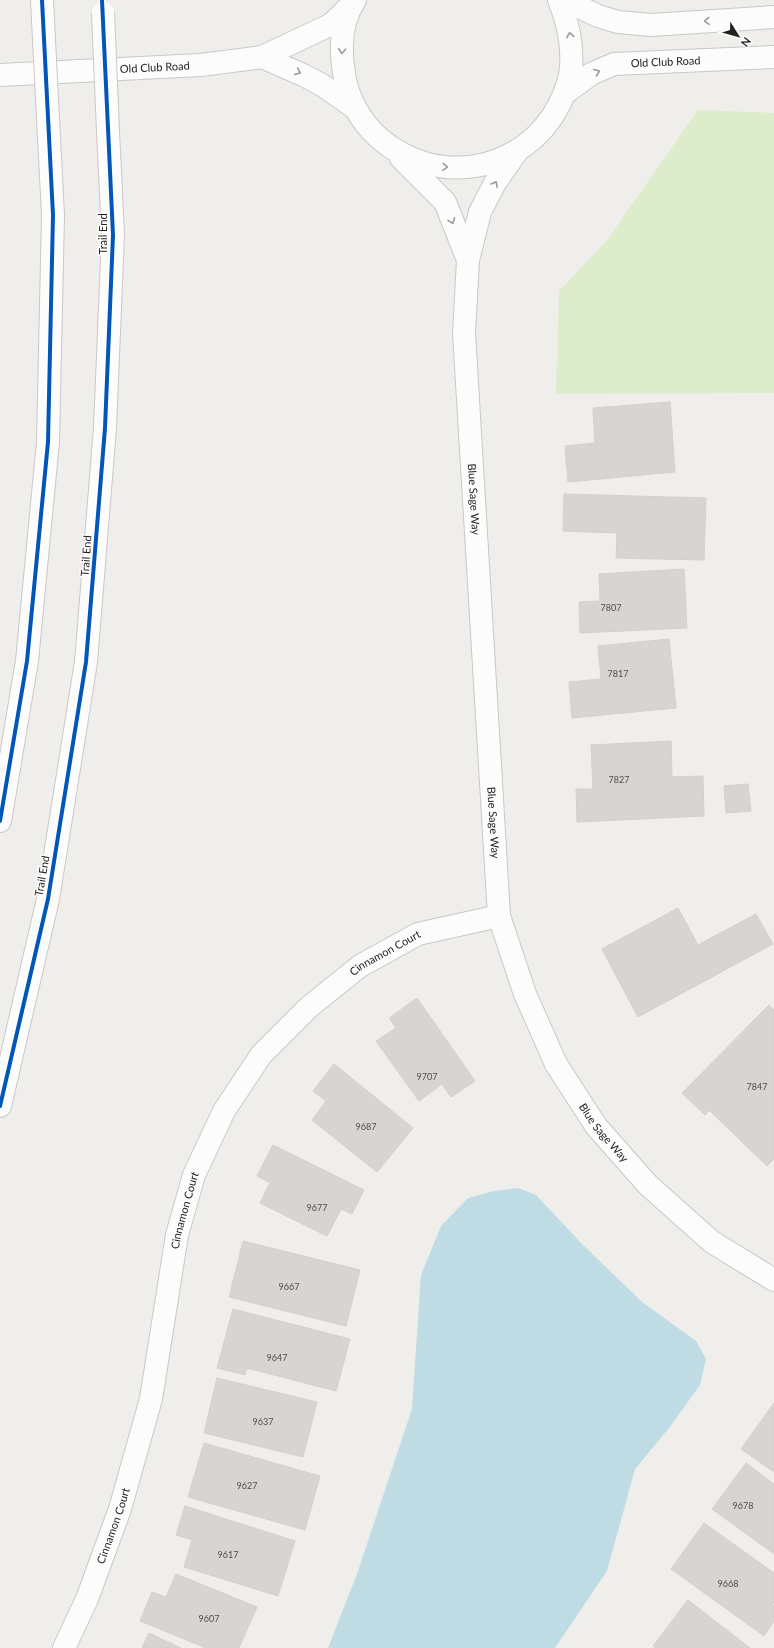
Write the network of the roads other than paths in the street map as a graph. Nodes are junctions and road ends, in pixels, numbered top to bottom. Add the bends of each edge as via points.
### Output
1 (559, 0) edge
2 (565, 0) edge
3 (353, 2) edge
4 (102, 7) edge
5 (43, 10) edge
6 (774, 18) edge
7 (262, 56) junction
8 (774, 57) edge
9 (0, 75) edge
10 (565, 93) junction
11 (355, 108) junction
12 (392, 149) junction
13 (518, 150) junction
14 (468, 260) junction
15 (0, 821) edge
16 (499, 916) junction
17 (0, 1106) edge
18 (774, 1280) edge
19 (64, 1648) edge

10 -> 1 street via 571,69 572,44 567,19
6 -> 2 street via 651,25 618,22 598,16
3 - 7 street, Old Club Road via 332,24
3 -> 11 street via 344,30 341,55 345,83
4 - 17 street, Trail End, bridge via 112,242 105,428 86,662 48,899
5 - 15 street, bridge via 53,215 48,442 27,661
7 - 9 street, Old Club Road via 201,65
7 -> 11 street via 322,85
10 -> 8 street, Old Club Road via 591,74 614,64
10 - 13 street via 553,116 537,135
11 - 12 street via 371,131
12 -> 13 street via 416,162 443,168 471,167 495,161
12 -> 14 street, Blue Sage Way via 444,202
14 -> 13 street, Blue Sage Way via 480,212 495,183
14 - 16 street, Blue Sage Way via 464,333
16 - 18 street, Blue Sage Way via 525,994 556,1064 596,1126 648,1185 712,1242
16 - 19 street, Cinnamon Court via 418,934 360,966 309,1007 261,1055 224,1111 194,1175 178,1235 151,1399 120,1509 87,1599

